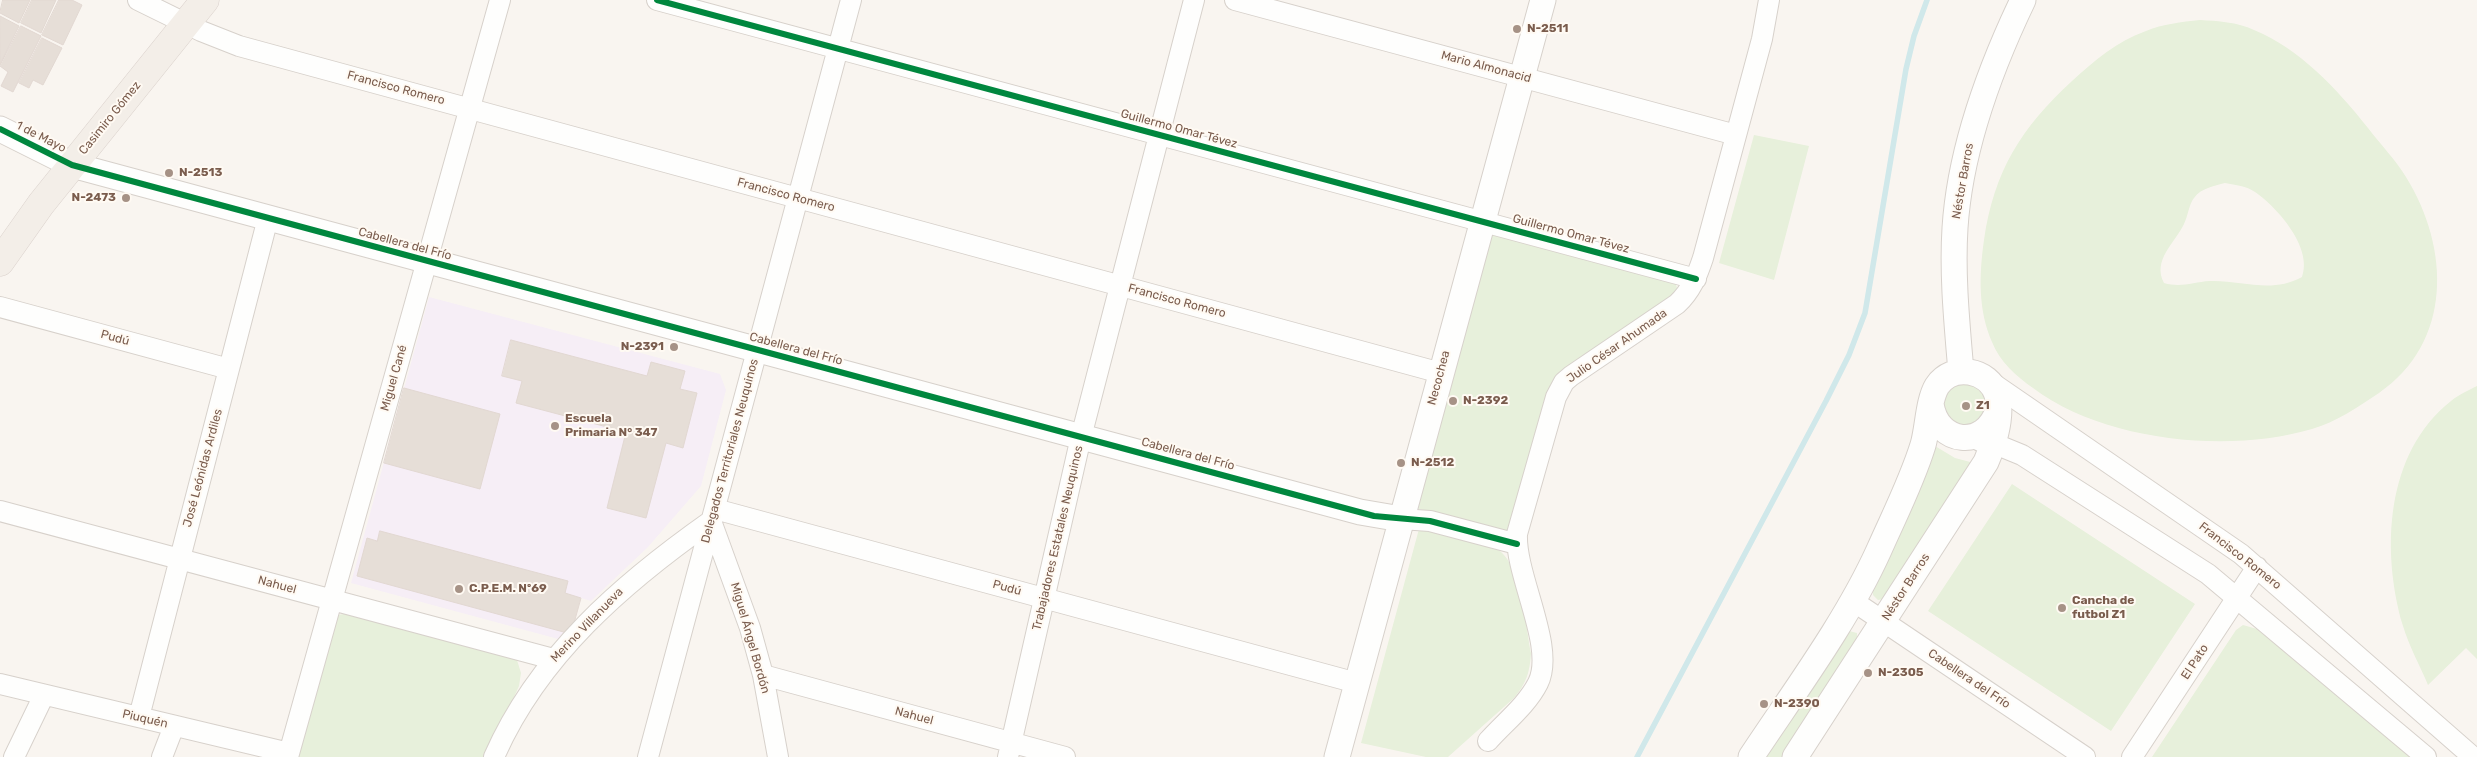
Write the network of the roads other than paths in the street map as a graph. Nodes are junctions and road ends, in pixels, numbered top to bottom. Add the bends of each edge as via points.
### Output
1 (205, 0) edge
2 (500, 0) edge
3 (657, 0) edge
4 (851, 0) edge
5 (1194, 0) edge
6 (1235, 0) edge
7 (1543, 0) edge
8 (1769, 0) edge
9 (2023, 0) edge
10 (145, 1) edge
11 (186, 24) junction
12 (838, 49) junction
13 (1522, 77) junction
14 (470, 108) junction
15 (0, 129) edge
16 (1159, 135) junction
17 (1736, 135) junction
18 (72, 166) junction
19 (798, 198) junction
20 (268, 218) junction
21 (1482, 222) junction
22 (427, 261) junction
23 (0, 262) edge
24 (1696, 279) junction
25 (1120, 286) junction
26 (0, 307) edge
27 (757, 350) junction
28 (229, 369) junction
29 (1961, 372) junction
30 (1441, 373) junction
31 (1987, 379) junction
32 (1932, 404) junction
33 (1998, 410) junction
34 (1081, 437) junction
35 (1959, 437) junction
36 (1993, 444) junction
37 (0, 511) edge
38 (713, 515) junction
39 (1401, 519) junction
40 (1517, 544) junction
41 (180, 559) junction
42 (2257, 567) junction
43 (1044, 598) junction
44 (2237, 598) junction
45 (332, 600) junction
46 (1853, 601) junction
47 (1883, 622) junction
48 (553, 660) junction
49 (763, 675) junction
50 (1357, 683) junction
51 (0, 684) edge
52 (44, 695) junction
53 (139, 717) junction
54 (174, 726) junction
55 (1488, 741) dead end
56 (1010, 750) edge
57 (289, 755) edge
58 (14, 757) edge
59 (162, 757) edge
60 (494, 757) edge
61 (648, 757) edge
62 (778, 757) edge
63 (1065, 757) edge
64 (1337, 757) edge
65 (1751, 757) edge
66 (1795, 757) edge
67 (2085, 757) edge
68 (2132, 757) edge
69 (2426, 757) edge
70 (2473, 757) edge

1 - 11 main road, Casimiro Gómez
2 - 14 street, Miguel Cané
3 - 12 street, Guillermo Omar Tévez
4 - 12 street, Delegados Territoriales Neuquinos
5 - 16 street, Trabajadores Estatales Neuquinos
6 - 13 street, Mario Almonacid
7 - 13 street, Necochea
8 - 17 street, Julio César Ahumada
9 - 29 street, Néstor Barros via 1987,86 1959,189 1954,253
10 - 11 street, Francisco Romero
11 - 14 street, Francisco Romero via 239,46
11 - 18 main road, Casimiro Gómez
12 - 16 street, Guillermo Omar Tévez
12 - 19 street, Delegados Territoriales Neuquinos
13 - 17 street, Mario Almonacid
13 - 21 street, Necochea
14 - 19 street, Francisco Romero
14 - 22 street, Miguel Cané
15 - 18 street, 1 de Mayo
16 - 21 street, Guillermo Omar Tévez
16 - 25 street, Trabajadores Estatales Neuquinos
17 - 24 street, Julio César Ahumada
18 - 20 street, Cabellera del Frío
18 - 23 main road, Casimiro Gómez via 17,235
19 - 25 street, Francisco Romero
19 - 27 street, Delegados Territoriales Neuquinos
20 - 22 street, Cabellera del Frío
20 - 28 street, José Leónidas Ardiles
21 - 24 street, Guillermo Omar Tévez
21 - 30 street, Necochea
22 - 27 street, Cabellera del Frío
22 - 45 street, Miguel Cané
24 - 40 street, Julio César Ahumada via 1670,310 1564,382 1553,406 1520,522
25 - 30 street, Francisco Romero
25 - 34 street, Trabajadores Estatales Neuquinos
26 - 28 street, Pudú
27 - 34 street, Cabellera del Frío
27 - 38 street, Delegados Territoriales Neuquinos
28 - 41 street, José Leónidas Ardiles
29 - 31 street
29 - 32 street via 1944,379 1933,394
30 - 39 street, Necochea
31 - 33 street, Néstor Barros via 1996,393
31 - 42 street, Francisco Romero via 2196,521
32 - 35 street via 1936,422
32 - 46 street via 1915,466 1879,551
33 - 35 street via 1984,432
33 - 36 street, Néstor Barros
34 - 39 street, Cabellera del Frío via 1374,516
34 - 43 street, Trabajadores Estatales Neuquinos
35 - 36 street
36 - 44 street via 2029,459 2191,562
36 - 47 street, Néstor Barros via 1976,480
37 - 41 street, Nahuel
38 - 43 street, Pudú
38 - 48 street, Merino Villanueva via 623,588
38 - 49 street, Miguel Ángel Bordón
38 - 61 street, Delegados Territoriales Neuquinos
39 - 40 street, Cabellera del Frío via 1430,521
39 - 50 street, Necochea
40 - 55 street, Julio César Ahumada via 1542,650 1542,668 1530,695
41 - 45 street, Nahuel
41 - 53 street, José Leónidas Ardiles
42 - 44 street, El Pato
42 - 70 street, Francisco Romero
43 - 50 street, Pudú
43 - 56 street, Trabajadores Estatales Neuquinos
44 - 68 street, El Pato
44 - 69 street
45 - 48 street, Nahuel
45 - 57 street, Miguel Cané
46 - 47 street, Cabellera del Frío
46 - 65 street
47 - 66 street, Néstor Barros
47 - 67 street, Cabellera del Frío
48 - 60 street, Merino Villanueva via 523,702
49 - 56 street, Nahuel
49 - 62 street, Miguel Ángel Bordón
50 - 64 street, Necochea
51 - 52 street, Piuquén
52 - 53 street, Piuquén
52 - 58 street
53 - 54 street, Piuquén
54 - 57 street, Piuquén
54 - 59 street
56 - 63 street, Nahuel

